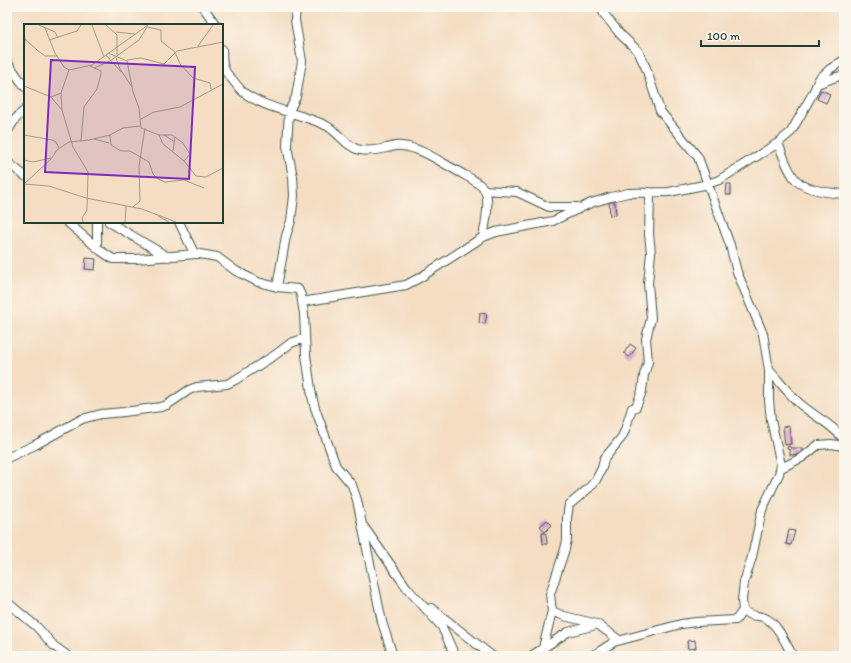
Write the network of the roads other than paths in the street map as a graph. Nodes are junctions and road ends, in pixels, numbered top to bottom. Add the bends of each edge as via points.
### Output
1 (203, 7) edge
2 (296, 7) edge
3 (601, 7) edge
4 (215, 24) edge
5 (844, 60) edge
6 (7, 62) edge
7 (223, 65) edge
8 (844, 75) edge
9 (817, 84) junction
10 (24, 86) edge
11 (24, 111) edge
12 (289, 111) junction
13 (7, 133) edge
14 (778, 143) junction
15 (7, 162) edge
16 (24, 175) edge
17 (707, 184) junction
18 (484, 190) junction
19 (649, 192) junction
20 (844, 194) edge
21 (582, 207) junction
22 (68, 223) edge
23 (97, 223) edge
24 (111, 223) edge
25 (179, 223) edge
26 (483, 237) junction
27 (97, 247) junction
28 (196, 254) junction
29 (168, 257) junction
30 (277, 286) junction
31 (302, 302) junction
32 (305, 338) junction
33 (769, 370) junction
34 (844, 440) edge
35 (844, 446) edge
36 (7, 458) edge
37 (781, 468) junction
38 (362, 523) junction
39 (415, 597) junction
40 (7, 602) edge
41 (743, 610) junction
42 (552, 611) junction
43 (597, 624) junction
44 (619, 640) junction
45 (543, 648) junction
46 (68, 656) edge
47 (393, 656) edge
48 (455, 656) edge
49 (492, 656) edge
50 (531, 656) edge
51 (592, 656) edge
52 (793, 656) edge

1 - 4 street
2 - 12 street via 295,20 302,61 296,97
3 - 17 street via 620,34 638,51 660,111 698,156
5 - 9 street via 819,78
6 - 10 street
7 - 12 street via 243,92 264,103
8 - 9 street
9 - 14 street via 791,132
11 - 13 street via 17,116
12 - 18 street via 331,128 356,148 369,150 401,146 421,151 471,179
12 - 30 street via 287,146 294,196
14 - 17 street via 728,175
14 - 20 street via 798,182 827,193
15 - 16 street
17 - 19 street via 669,192
17 - 33 street via 730,245 737,272 763,334
18 - 21 street via 518,192 549,207
18 - 26 street via 486,220
19 - 21 street via 611,197
19 - 42 street via 651,253 648,282 651,318 646,338 648,362 642,392 636,407 632,408 622,437 604,459 596,480 569,505 567,540 550,594
21 - 26 street via 553,221
22 - 27 street
23 - 27 street
24 - 29 street
25 - 28 street via 192,251
26 - 31 street via 406,285
27 - 29 street via 113,259
28 - 29 street
28 - 30 street via 217,257 236,271 258,282
30 - 31 street via 298,289
31 - 32 street
32 - 36 street via 291,343 227,384 197,387 167,405 82,419
32 - 38 street via 315,408 336,466 352,485
33 - 34 street via 798,403
33 - 37 street via 771,420
35 - 37 street via 818,445 803,457
37 - 41 street via 760,517 743,587
38 - 39 street
38 - 47 street via 382,622
39 - 48 street via 442,627
39 - 49 street
40 - 46 street
41 - 44 street via 736,620 688,622
41 - 52 street via 746,614 766,618 773,624
42 - 43 street
42 - 45 street
43 - 44 street
43 - 45 street via 568,632
44 - 51 street
45 - 50 street

